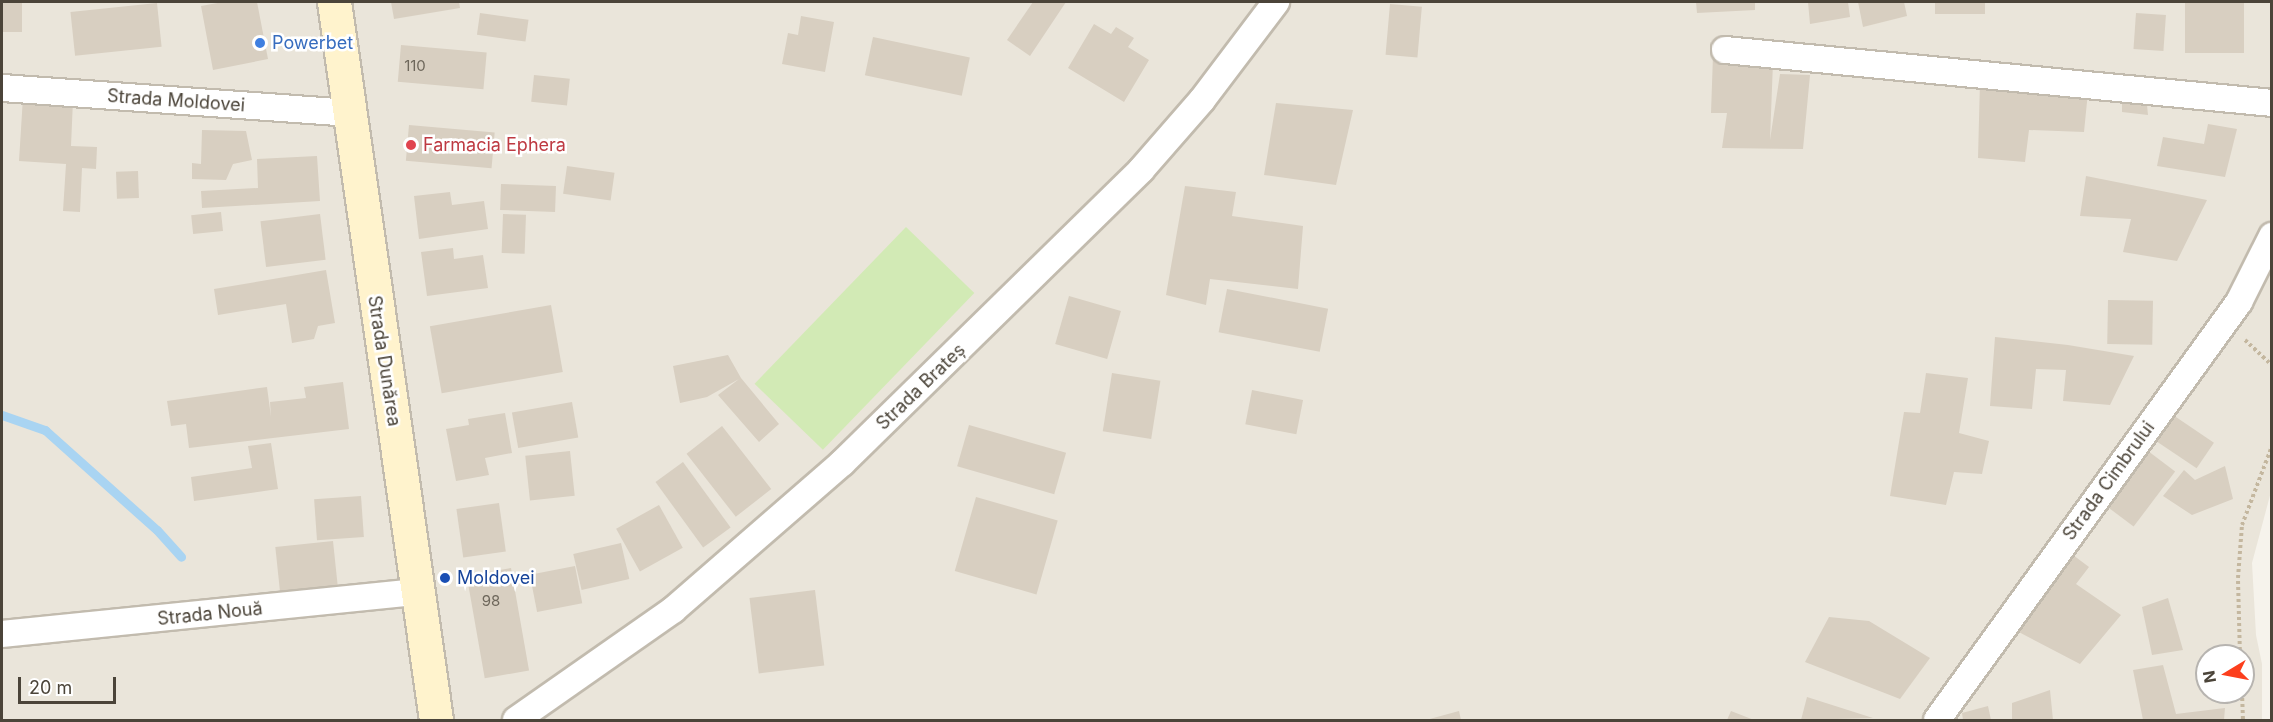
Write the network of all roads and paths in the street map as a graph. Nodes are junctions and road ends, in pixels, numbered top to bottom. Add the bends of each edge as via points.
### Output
1 (334, 2) edge
2 (1276, 2) edge
3 (1725, 50) dead end
4 (2, 88) edge
5 (2271, 103) edge
6 (351, 112) junction
7 (2271, 236) edge
8 (2271, 446) edge
9 (419, 591) junction
10 (2, 634) edge
11 (2240, 644) edge
12 (2242, 704) edge
13 (436, 720) edge
14 (516, 720) edge
15 (1937, 720) edge
16 (2243, 720) edge

1 - 6 street, Strada Dunărea
2 - 14 street, Strada Brateș via 1202,100 1141,170 843,463 673,610
3 - 5 street
4 - 6 street, Strada Moldovei
6 - 9 street, Strada Dunărea
7 - 15 street, Strada Cimbrului via 2239,302
8 - 11 path via 2242,525
9 - 10 street, Strada Nouă
9 - 13 street, Strada Dunărea
12 - 16 path

